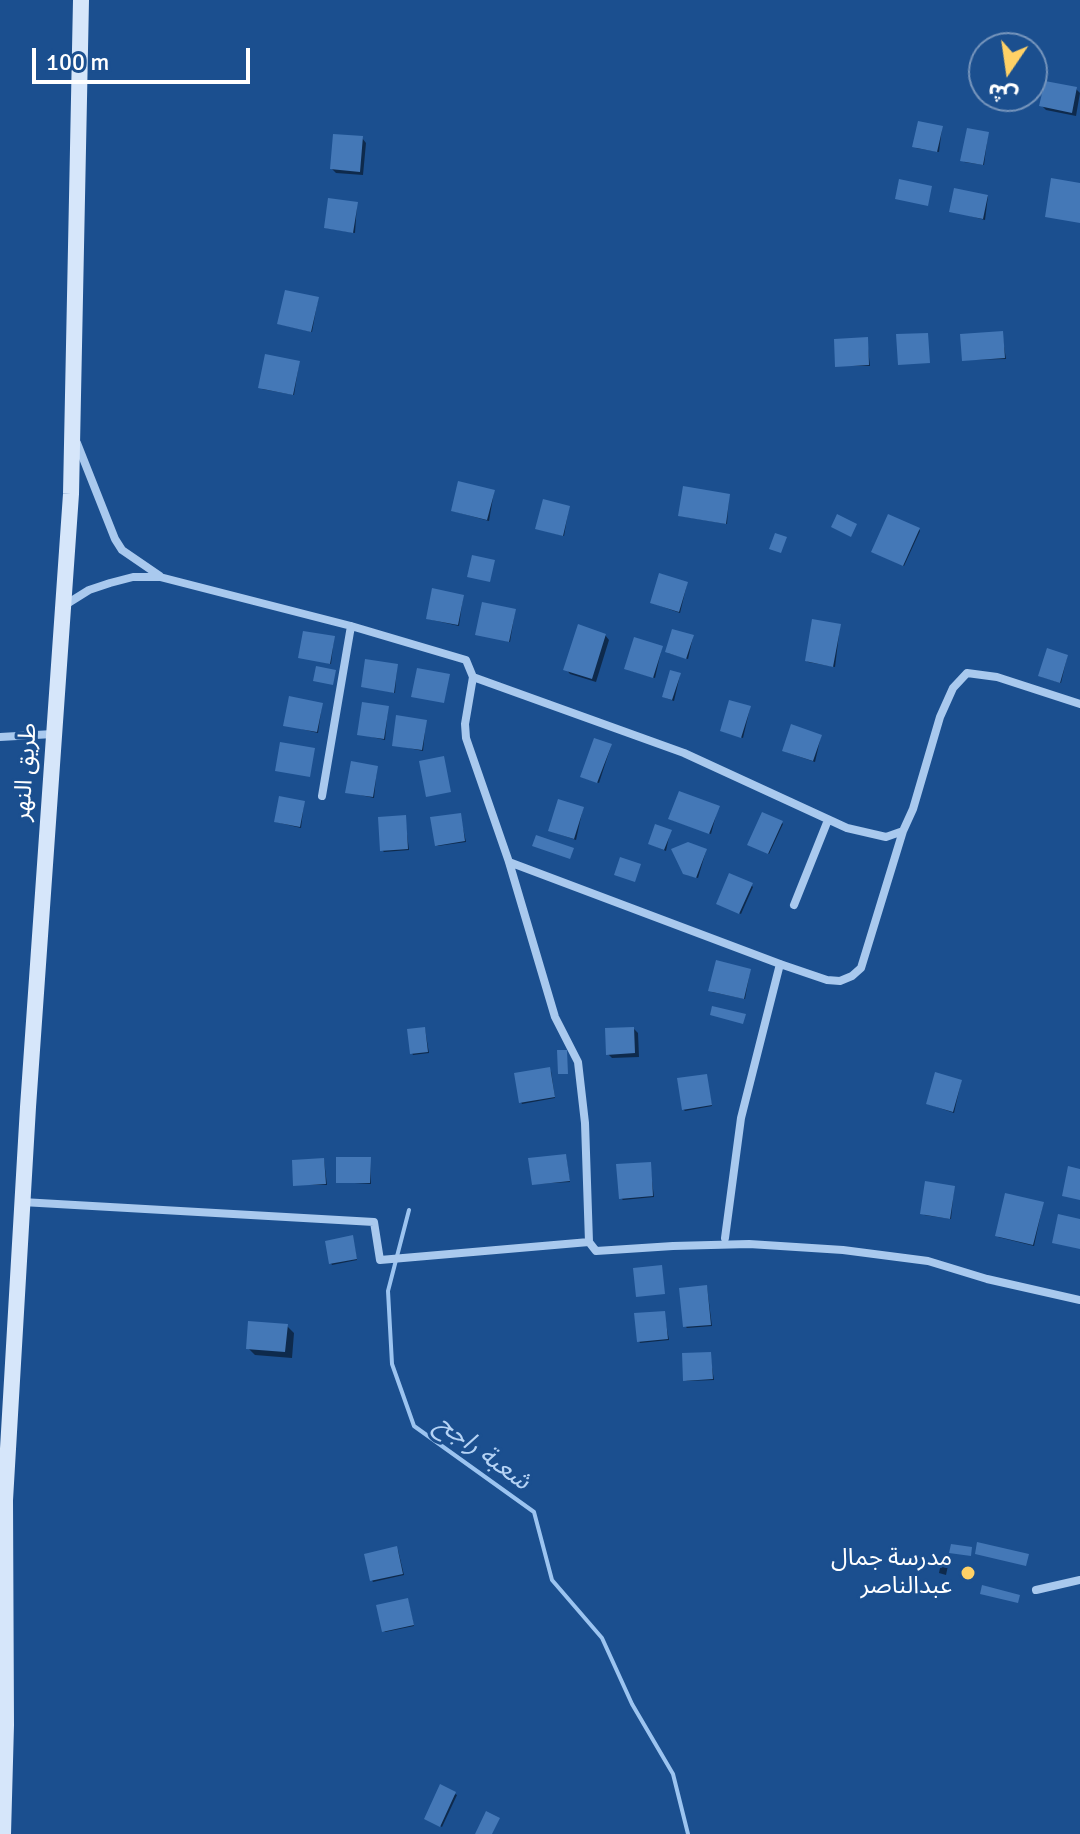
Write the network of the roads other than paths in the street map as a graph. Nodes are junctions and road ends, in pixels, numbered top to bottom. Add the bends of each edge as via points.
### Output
1 (81, 0) edge
2 (71, 427) junction
3 (160, 577) junction
4 (65, 605) junction
5 (351, 626) junction
6 (473, 677) junction
7 (1080, 704) edge
8 (53, 734) junction
9 (0, 737) edge
10 (322, 796) dead end
11 (828, 820) junction
12 (903, 831) junction
13 (509, 862) junction
14 (794, 905) dead end
15 (780, 964) junction
16 (22, 1202) junction
17 (725, 1238) dead end
18 (589, 1242) junction
19 (1080, 1300) edge
20 (2, 1498) edge
21 (1080, 1580) edge
22 (1036, 1590) dead end
23 (3, 1834) edge

1 - 2 main road, طريق النهر
2 - 3 street via 115,539 131,558
2 - 4 main road, طريق النهر
3 - 4 street via 110,583
3 - 5 street
4 - 8 main road, طريق النهر
5 - 6 street via 466,660
5 - 10 street
6 - 11 street via 684,753
6 - 13 street via 466,738
7 - 12 street via 997,677 967,673 953,688 940,717
8 - 9 street
8 - 16 main road, طريق النهر
11 - 12 street via 886,837
11 - 14 street
12 - 15 street via 861,968 840,981
13 - 15 street
13 - 18 street via 555,1017 578,1062
15 - 17 street via 741,1118
16 - 18 street via 374,1222 380,1260
16 - 20 main road, طريق النهر
18 - 19 street via 596,1251 749,1244 843,1250 928,1261
20 - 23 main road, طريق النهر
21 - 22 street

